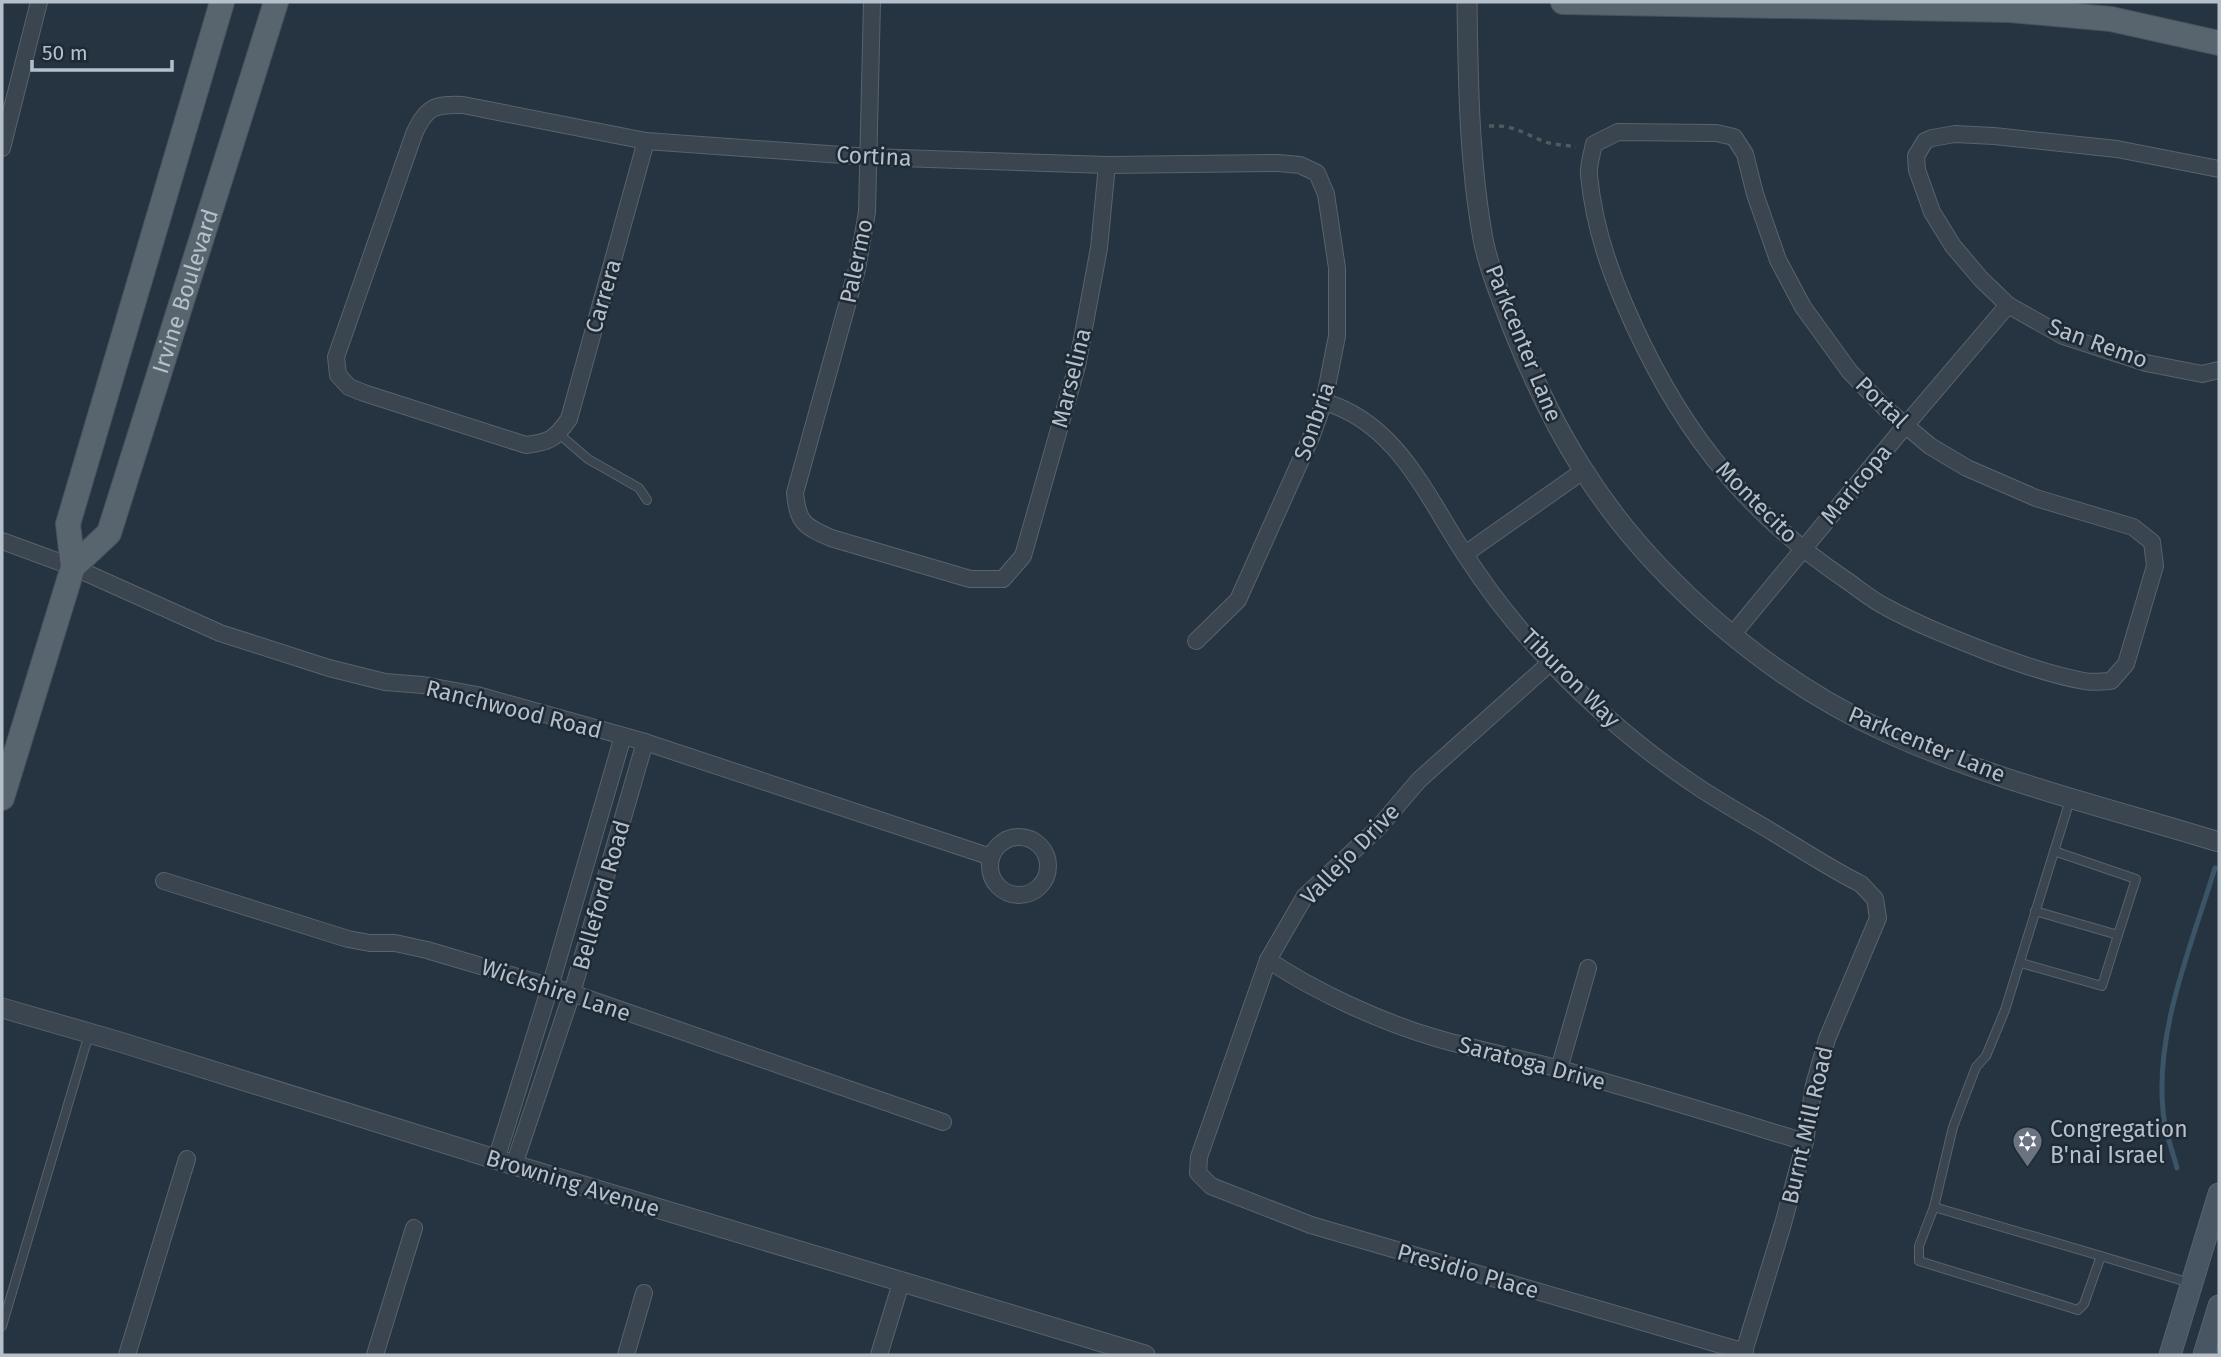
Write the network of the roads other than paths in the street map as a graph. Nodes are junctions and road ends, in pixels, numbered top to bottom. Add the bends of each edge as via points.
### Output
1 (39, 2) edge
2 (222, 2) edge
3 (276, 2) edge
4 (872, 2) edge
5 (1467, 2) edge
6 (1563, 2) edge
7 (2011, 6) edge
8 (2219, 43) edge
9 (1734, 137) joint
10 (646, 141) junction
11 (2, 148) edge
12 (870, 157) junction
13 (1107, 165) junction
14 (2219, 169) edge
15 (1317, 173) joint
16 (2008, 305) junction
17 (2219, 370) edge
18 (1324, 402) junction
19 (1905, 426) junction
20 (552, 438) junction
21 (1583, 471) junction
22 (648, 500) dead end
23 (2, 541) edge
24 (1802, 548) junction
25 (1465, 554) junction
26 (73, 567) junction
27 (1003, 579) joint
28 (1733, 634) junction
29 (1196, 641) dead end
30 (1550, 663) junction
31 (2111, 681) joint
32 (623, 736) junction
33 (645, 742) junction
34 (2071, 797) junction
35 (2, 798) edge
36 (2219, 842) edge
37 (2054, 851) junction
38 (991, 858) dead end
39 (164, 881) dead end
40 (1875, 899) joint
41 (2035, 911) junction
42 (2118, 935) junction
43 (1268, 960) junction
44 (2021, 963) junction
45 (1588, 968) dead end
46 (550, 987) junction
47 (572, 993) junction
48 (2, 1007) edge
49 (89, 1033) junction
50 (1559, 1069) junction
51 (943, 1122) dead end
52 (1805, 1142) junction
53 (187, 1159) dead end
54 (505, 1163) junction
55 (1198, 1173) joint
56 (2219, 1194) edge
57 (1934, 1207) junction
58 (414, 1228) dead end
59 (2101, 1256) junction
60 (901, 1283) junction
61 (2192, 1284) junction
62 (644, 1293) dead end
63 (2219, 1306) edge
64 (2, 1326) edge
65 (1744, 1354) edge
66 (127, 1355) edge
67 (376, 1355) edge
68 (626, 1355) edge
69 (879, 1355) edge
70 (1145, 1355) edge
71 (2170, 1355) edge
72 (2204, 1355) edge

1 - 11 street
2 - 26 main road, Irvine Boulevard via 68,524
3 - 26 main road, Irvine Boulevard via 108,533
4 - 12 street, Palermo
5 - 21 street, Parkcenter Lane via 1470,128 1484,242 1532,376
6 - 7 main road
7 - 8 main road via 2111,19
9 - 19 street, Portal via 1745,154 1778,260 1803,307 1850,372
9 - 24 street, Montecito via 1618,132 1593,147 1589,173 1613,278 1658,377 1748,501
10 - 12 street, Cortina
10 - 20 street, Carrera via 569,419
10 - 20 street, Cortina via 463,105 432,107 421,118 336,357 338,375 349,387 364,393 526,445
12 - 13 street, Cortina
12 - 27 street, Palermo via 857,269 801,466 795,493 797,514 811,529 831,538 970,579
13 - 15 street, Cortina via 1278,163 1300,165
13 - 27 street, Marselina via 1099,248 1077,366 1023,556
14 - 16 street, San Remo via 2117,149 1994,136 1955,134 1925,141 1916,156 1917,170 1932,212 1953,246
15 - 18 street, Sonbria via 1326,194 1337,268 1337,336
16 - 17 street, San Remo via 2063,336 2146,363 2202,374
16 - 19 street, Maricopa
18 - 25 street, Tiburon Way via 1361,417 1391,444 1418,477
18 - 29 street, Sonbria via 1238,600
19 - 24 street, Maricopa
19 - 31 street, Portal via 1967,468 2036,498 2133,527 2152,542 2155,566 2126,664
20 - 22 lane via 639,488
21 - 25 street
21 - 28 street, Parkcenter Lane via 1645,551
23 - 26 street, Ranchwood Road
24 - 28 street, Maricopa
24 - 31 street, Montecito via 1884,606 1940,633 2087,682
25 - 30 street, Tiburon Way via 1505,611
26 - 32 street, Ranchwood Road via 220,633 329,668 385,682 477,695
26 - 35 main road, Irvine Boulevard
28 - 34 street, Parkcenter Lane via 1806,688 1885,732
30 - 40 street, Tiburon Way via 1621,729 1699,788 1861,884
30 - 43 street, Vallejo Drive via 1419,780 1378,828 1305,896
32 - 33 street, Ranchwood Road
32 - 46 street, Belleford Road
33 - 38 street, Ranchwood Road
33 - 47 street, Belleford Road
34 - 36 street, Parkcenter Lane
34 - 37 lane
37 - 41 lane
37 - 42 lane via 2136,879
39 - 46 street, Wickshire Lane via 348,939 427,950
40 - 52 street, Burnt Mill Road via 1878,918 1827,1039
41 - 42 lane
41 - 44 lane
42 - 44 lane via 2102,986
43 - 50 street, Saratoga Drive via 1296,979 1435,1038
43 - 55 street, Vallejo Drive via 1199,1157
44 - 57 lane via 1953,1128
45 - 50 street
46 - 47 street, Wickshire Lane
46 - 54 street, Belleford Road
47 - 51 street, Wickshire Lane
47 - 54 street, Belleford Road
48 - 49 street, Browning Avenue
49 - 54 street, Browning Avenue
49 - 64 lane
50 - 52 street, Saratoga Drive
52 - 65 street, Burnt Mill Road
53 - 66 street
54 - 60 street, Browning Avenue
55 - 65 street, Presidio Place via 1211,1186 1311,1225
56 - 61 main road
57 - 59 lane
57 - 59 lane via 1919,1246 1919,1261 2078,1310
58 - 67 street
59 - 61 lane
60 - 69 street
60 - 70 street, Browning Avenue
61 - 71 main road
62 - 68 street
63 - 72 main road

